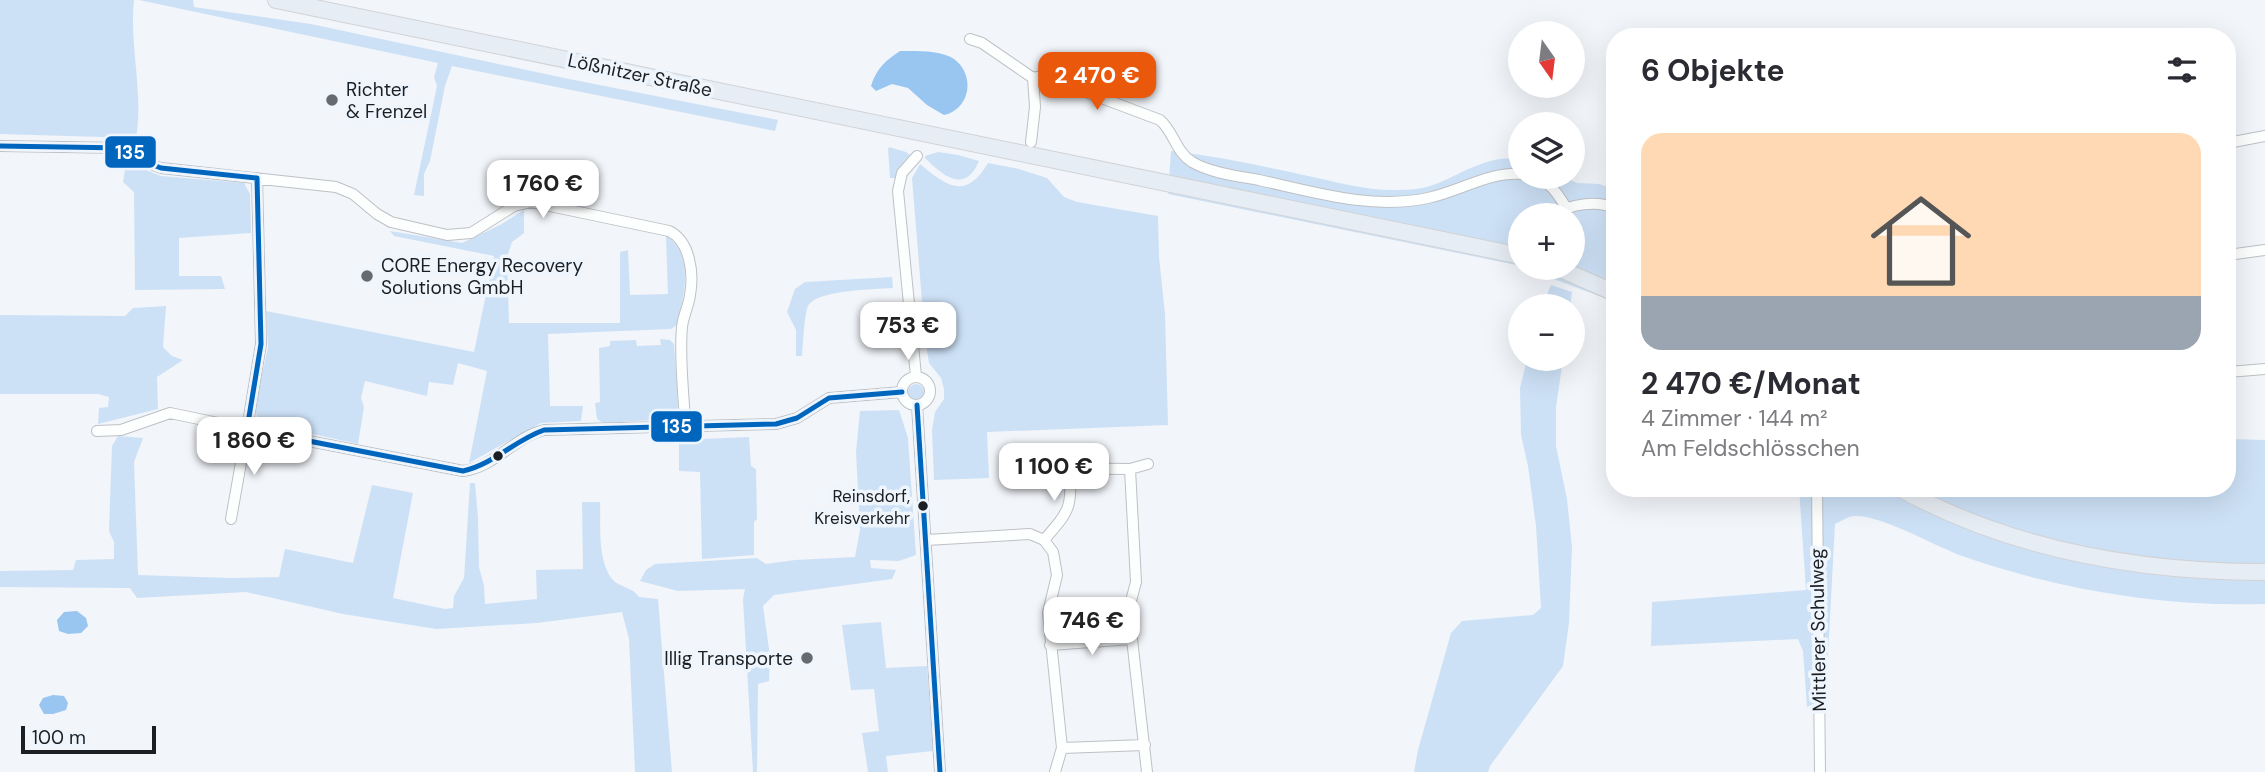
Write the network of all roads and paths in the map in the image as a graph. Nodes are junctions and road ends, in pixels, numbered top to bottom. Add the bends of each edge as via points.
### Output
1 (276, 0) edge
2 (970, 39) dead end
3 (1033, 78) junction
4 (2265, 136) edge
5 (2236, 141) edge
6 (1031, 142) dead end
7 (0, 146) edge
8 (917, 156) dead end
9 (1508, 173) edge
10 (257, 178) junction
11 (1606, 206) edge
12 (1585, 207) edge
13 (1508, 250) edge
14 (2265, 250) edge
15 (2236, 254) edge
16 (1585, 279) edge
17 (1606, 289) edge
18 (2265, 369) edge
19 (2236, 371) edge
20 (916, 376) junction
21 (902, 392) junction
22 (917, 405) junction
23 (685, 426) junction
24 (247, 429) junction
25 (97, 431) dead end
26 (1148, 464) dead end
27 (1029, 468) dead end
28 (1070, 468) junction
29 (1130, 469) junction
30 (1817, 497) edge
31 (1916, 497) edge
32 (230, 519) dead end
33 (926, 540) junction
34 (1044, 540) junction
35 (2265, 572) edge
36 (1132, 639) junction
37 (1051, 645) junction
38 (1145, 745) junction
39 (1062, 748) junction
40 (940, 772) edge
41 (1055, 772) edge
42 (1147, 772) edge
43 (1820, 772) edge

1 - 13 main road, Lößnitzer Straße
2 - 3 street
3 - 6 street
3 - 9 street via 1043,76 1160,120 1183,155 1204,167 1332,196 1397,203
4 - 5 street
7 - 10 street via 119,148 161,167
8 - 20 street via 902,173 898,191
10 - 23 street via 336,187 391,222 447,235 471,233 514,206 531,202 674,233 686,250 691,287 682,326
10 - 24 street via 261,344
11 - 12 street
14 - 15 street
16 - 17 main road
18 - 19 street
20 - 21 street via 905,381
20 - 22 street via 927,381 931,390 926,401
21 - 22 street via 906,401
21 - 23 street via 829,398 787,422
22 - 33 street
23 - 24 street via 544,430 463,471
24 - 25 street via 170,413 121,430
24 - 32 street
26 - 29 street
27 - 28 street
28 - 29 street
28 - 34 street via 1071,502
29 - 36 street via 1136,582 1127,616
30 - 43 street, Mittlerer Schulweg
31 - 35 main road via 2008,536 2077,554 2159,568
33 - 34 street via 1030,534
33 - 40 street
34 - 37 street via 1053,552 1057,575 1048,613
36 - 37 street
36 - 38 street
37 - 39 street
38 - 39 street
38 - 42 street
39 - 41 street

